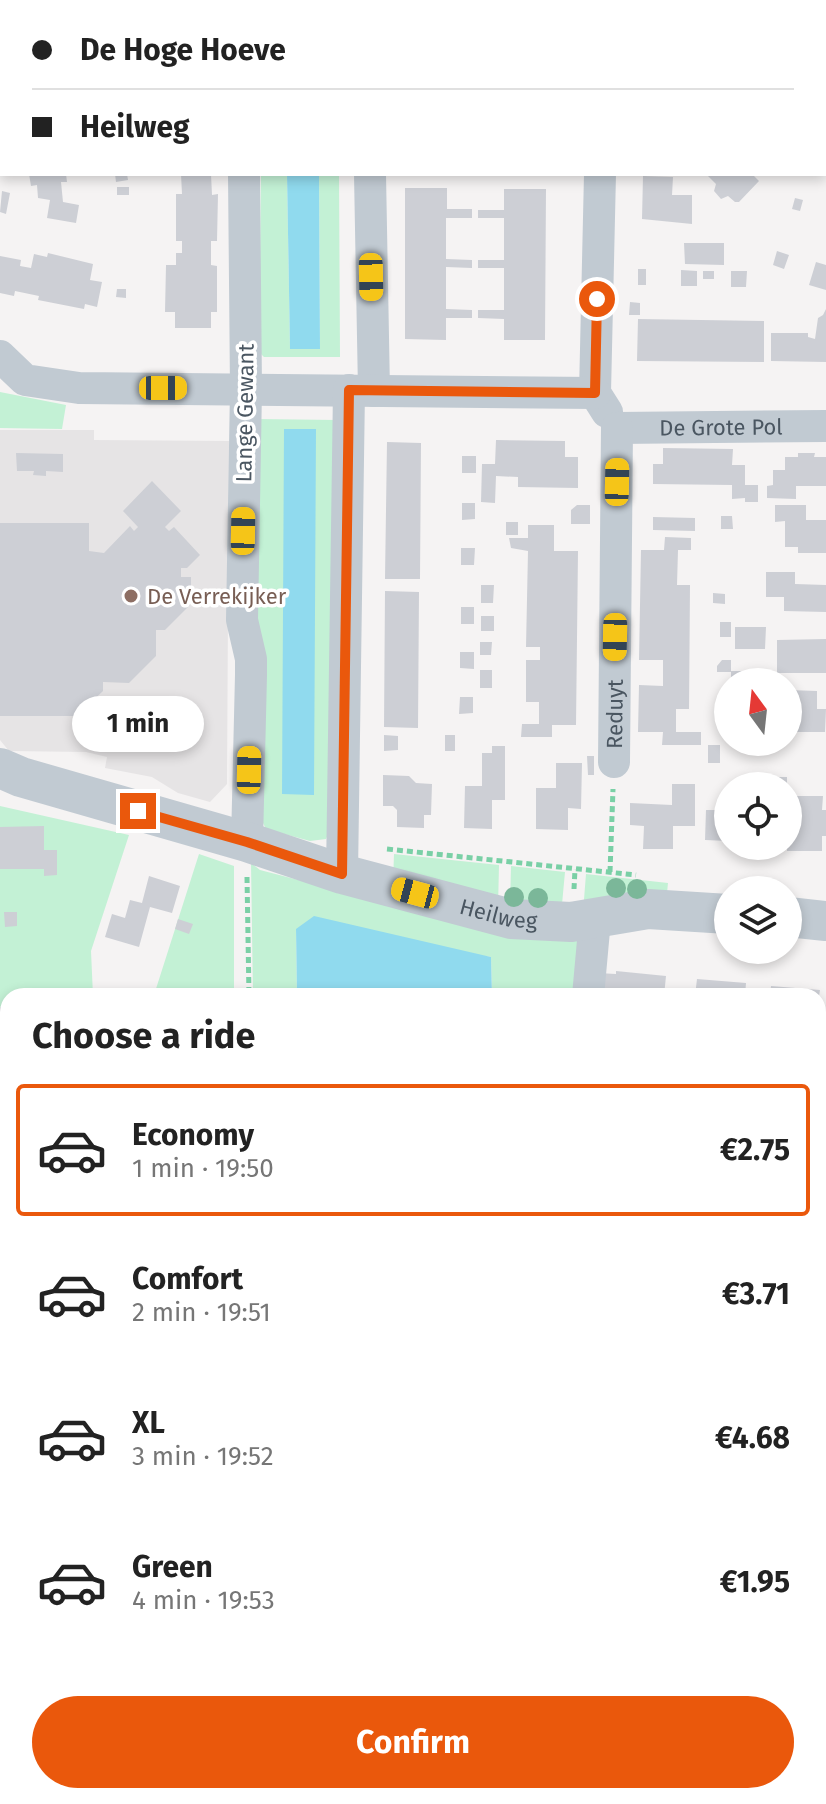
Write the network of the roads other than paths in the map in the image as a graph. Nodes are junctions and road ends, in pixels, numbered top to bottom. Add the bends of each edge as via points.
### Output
1 (244, 176) edge
2 (370, 176) edge
3 (600, 176) edge
4 (0, 356) edge
5 (246, 389) junction
6 (361, 390) junction
7 (595, 393) junction
8 (826, 426) edge
9 (617, 428) junction
10 (614, 762) road end
11 (0, 768) edge
12 (247, 842) junction
13 (342, 859) junction
14 (714, 902) edge
15 (802, 918) edge
16 (595, 919) junction
17 (826, 921) edge
18 (589, 988) edge

1 - 5 street, Lange Gewant
2 - 6 street
3 - 7 street
4 - 5 street via 25,380 65,386
5 - 6 street
5 - 12 street, Lange Gewant via 242,620 251,659
6 - 7 street
6 - 13 street
7 - 9 street
8 - 9 street, De Grote Pol
9 - 10 street, Reduyt
11 - 12 street, Heilweg
12 - 13 street, Heilweg
13 - 16 street, Heilweg via 511,919
14 - 16 street, Heilweg via 629,910
15 - 17 street
16 - 18 street

